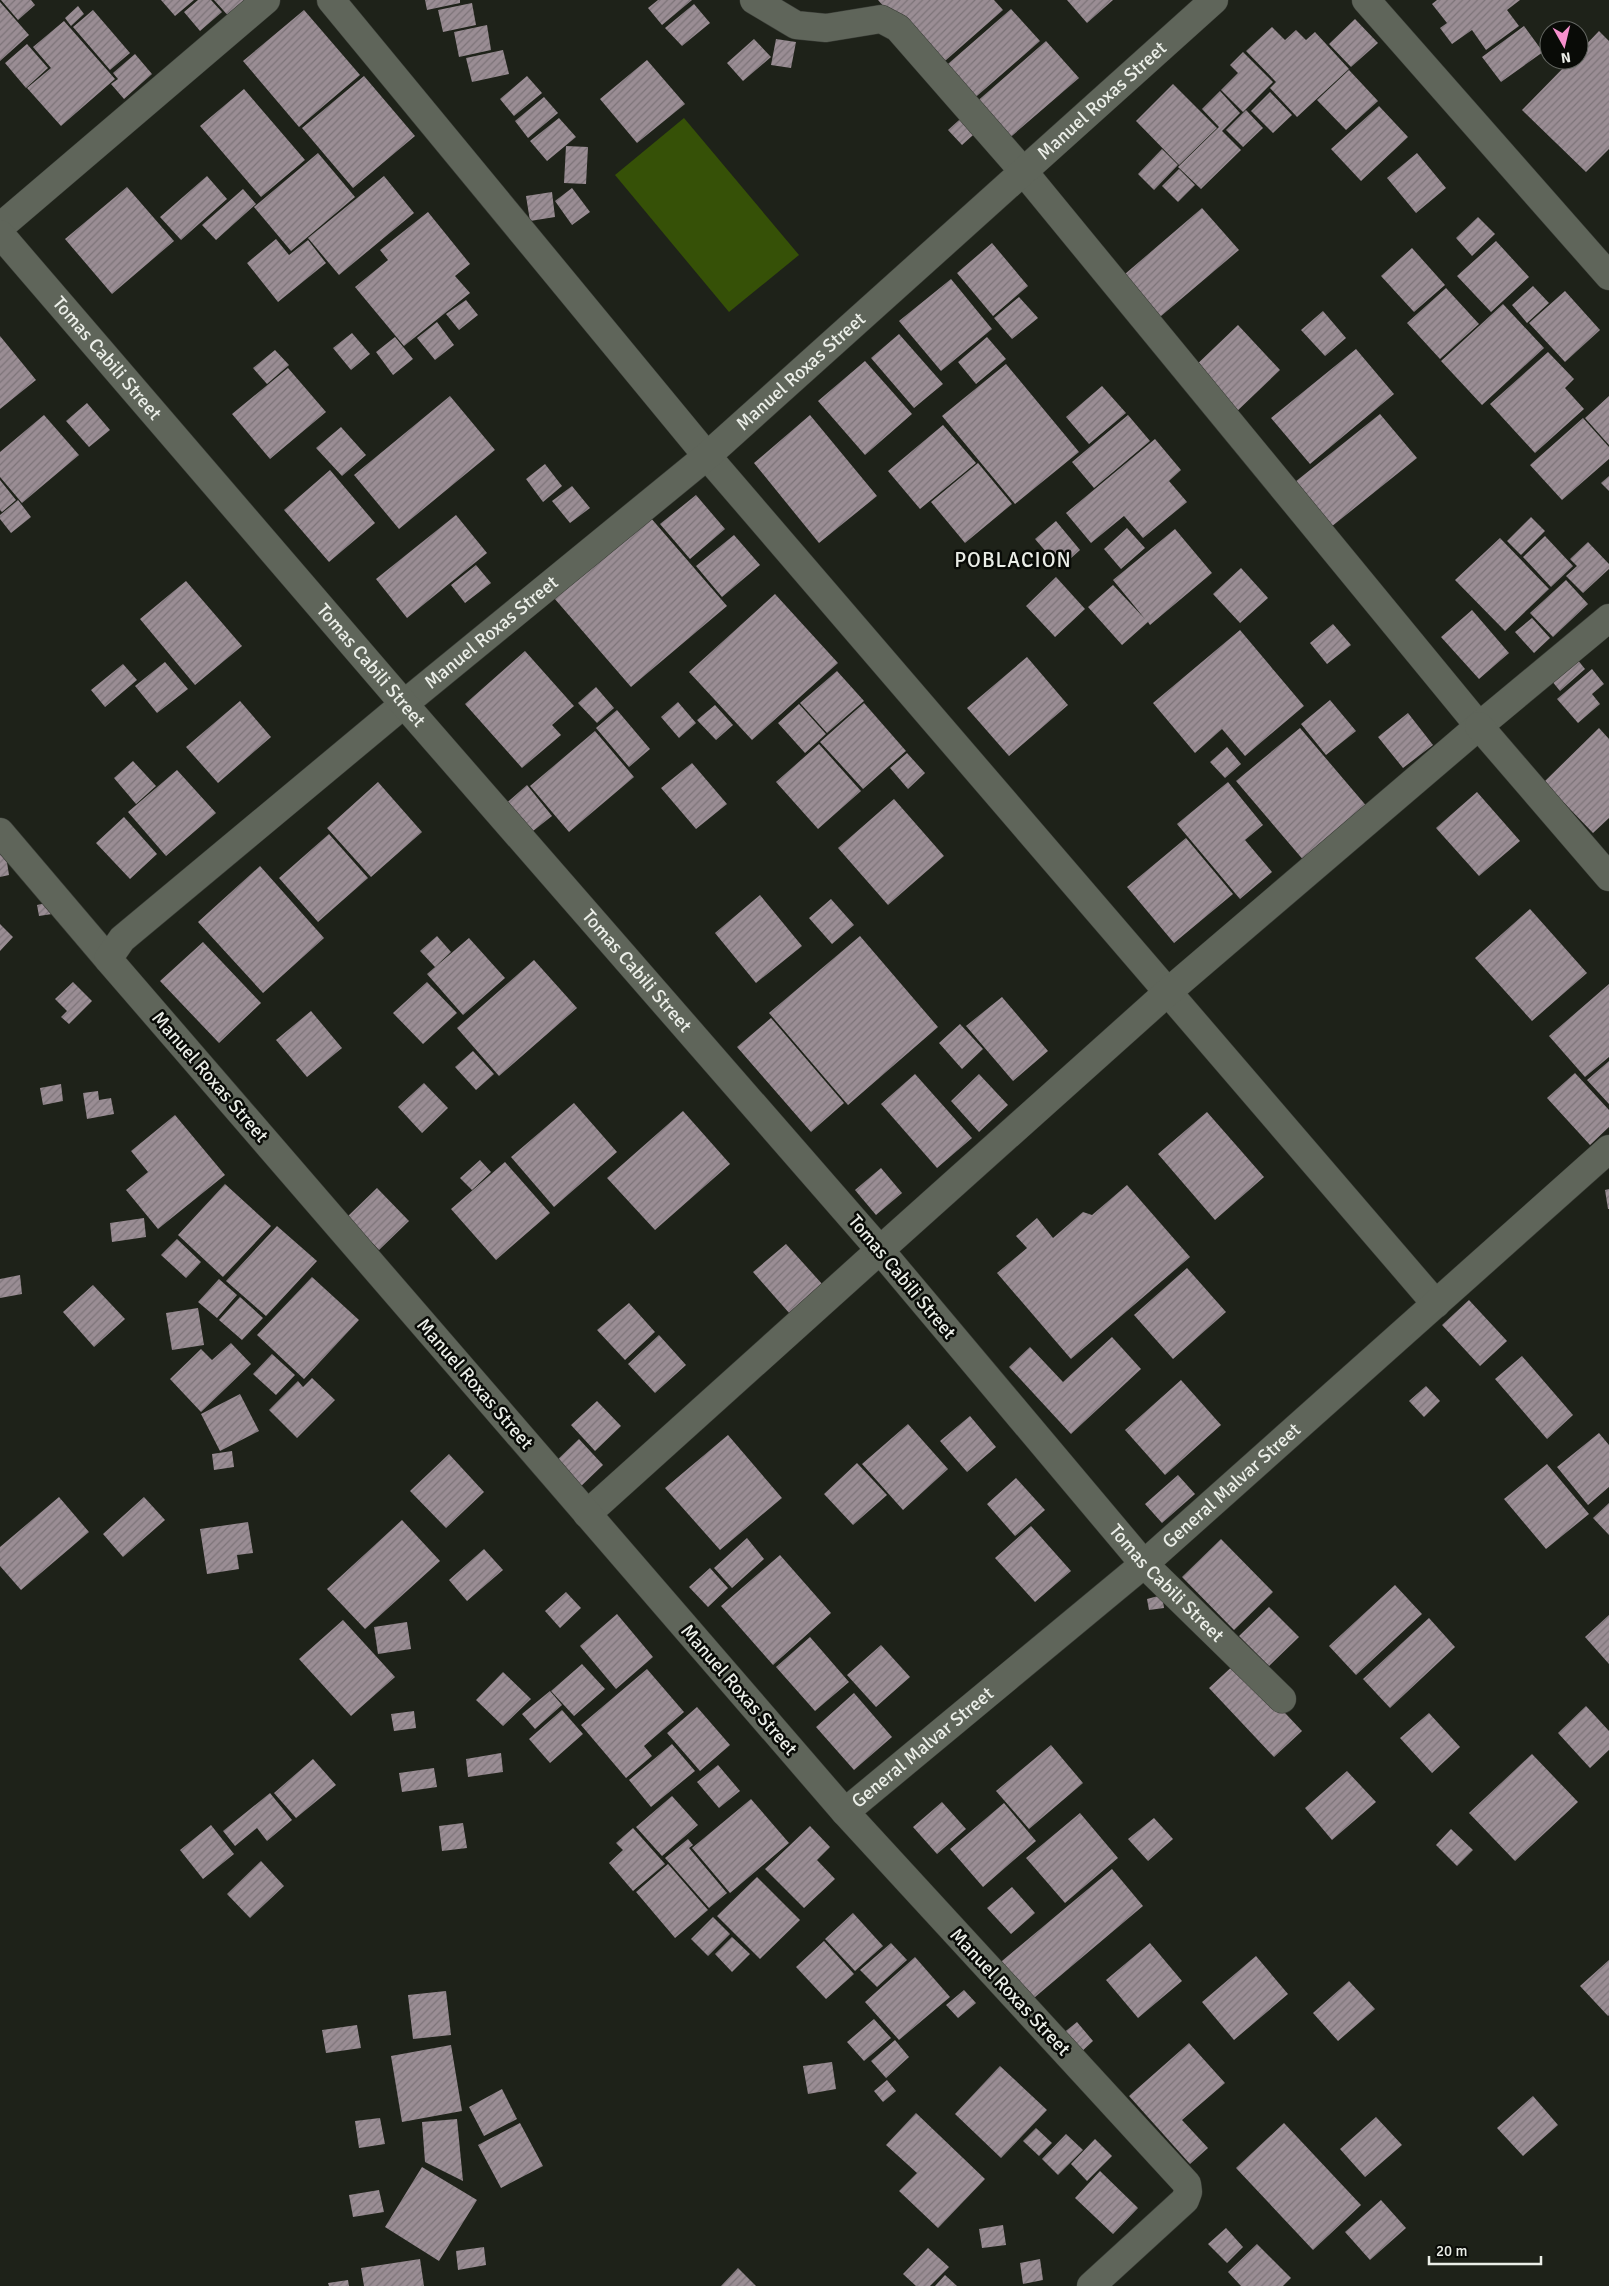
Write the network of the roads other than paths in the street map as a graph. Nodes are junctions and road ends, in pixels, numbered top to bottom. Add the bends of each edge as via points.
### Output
1 (266, 0) edge
2 (331, 0) edge
3 (754, 0) edge
4 (1214, 0) edge
5 (1366, 0) edge
6 (1023, 171) junction
7 (0, 227) edge
8 (0, 234) edge
9 (1609, 276) edge
10 (707, 456) junction
11 (1609, 618) edge
12 (404, 704) junction
13 (1479, 726) junction
14 (0, 832) edge
15 (1609, 877) edge
16 (108, 959) junction
17 (1169, 991) junction
18 (1609, 1149) edge
19 (880, 1250) junction
20 (1436, 1304) junction
21 (587, 1514) junction
22 (1144, 1564) junction
23 (1282, 1699) dead end
24 (845, 1812) junction
25 (1091, 2286) edge

1 - 7 street
2 - 10 street
3 - 6 street via 796,25 826,28 881,20 898,28
4 - 6 street, Manuel Roxas Street
5 - 9 street
6 - 10 street, Manuel Roxas Street
6 - 13 street
8 - 12 street, Tomas Cabili Street
10 - 12 street, Manuel Roxas Street
10 - 17 street
11 - 13 street
12 - 16 street, Manuel Roxas Street via 122,939
12 - 19 street, Tomas Cabili Street
13 - 15 street
13 - 17 street
14 - 16 street
16 - 21 street, Manuel Roxas Street
17 - 19 street
17 - 20 street
18 - 20 street, General Malvar Street
19 - 21 street
19 - 22 street, Tomas Cabili Street
20 - 22 street, General Malvar Street
21 - 24 street, Manuel Roxas Street
22 - 23 street, Tomas Cabili Street
22 - 24 street, General Malvar Street
24 - 25 street, Manuel Roxas Street via 1187,2184 1185,2200

